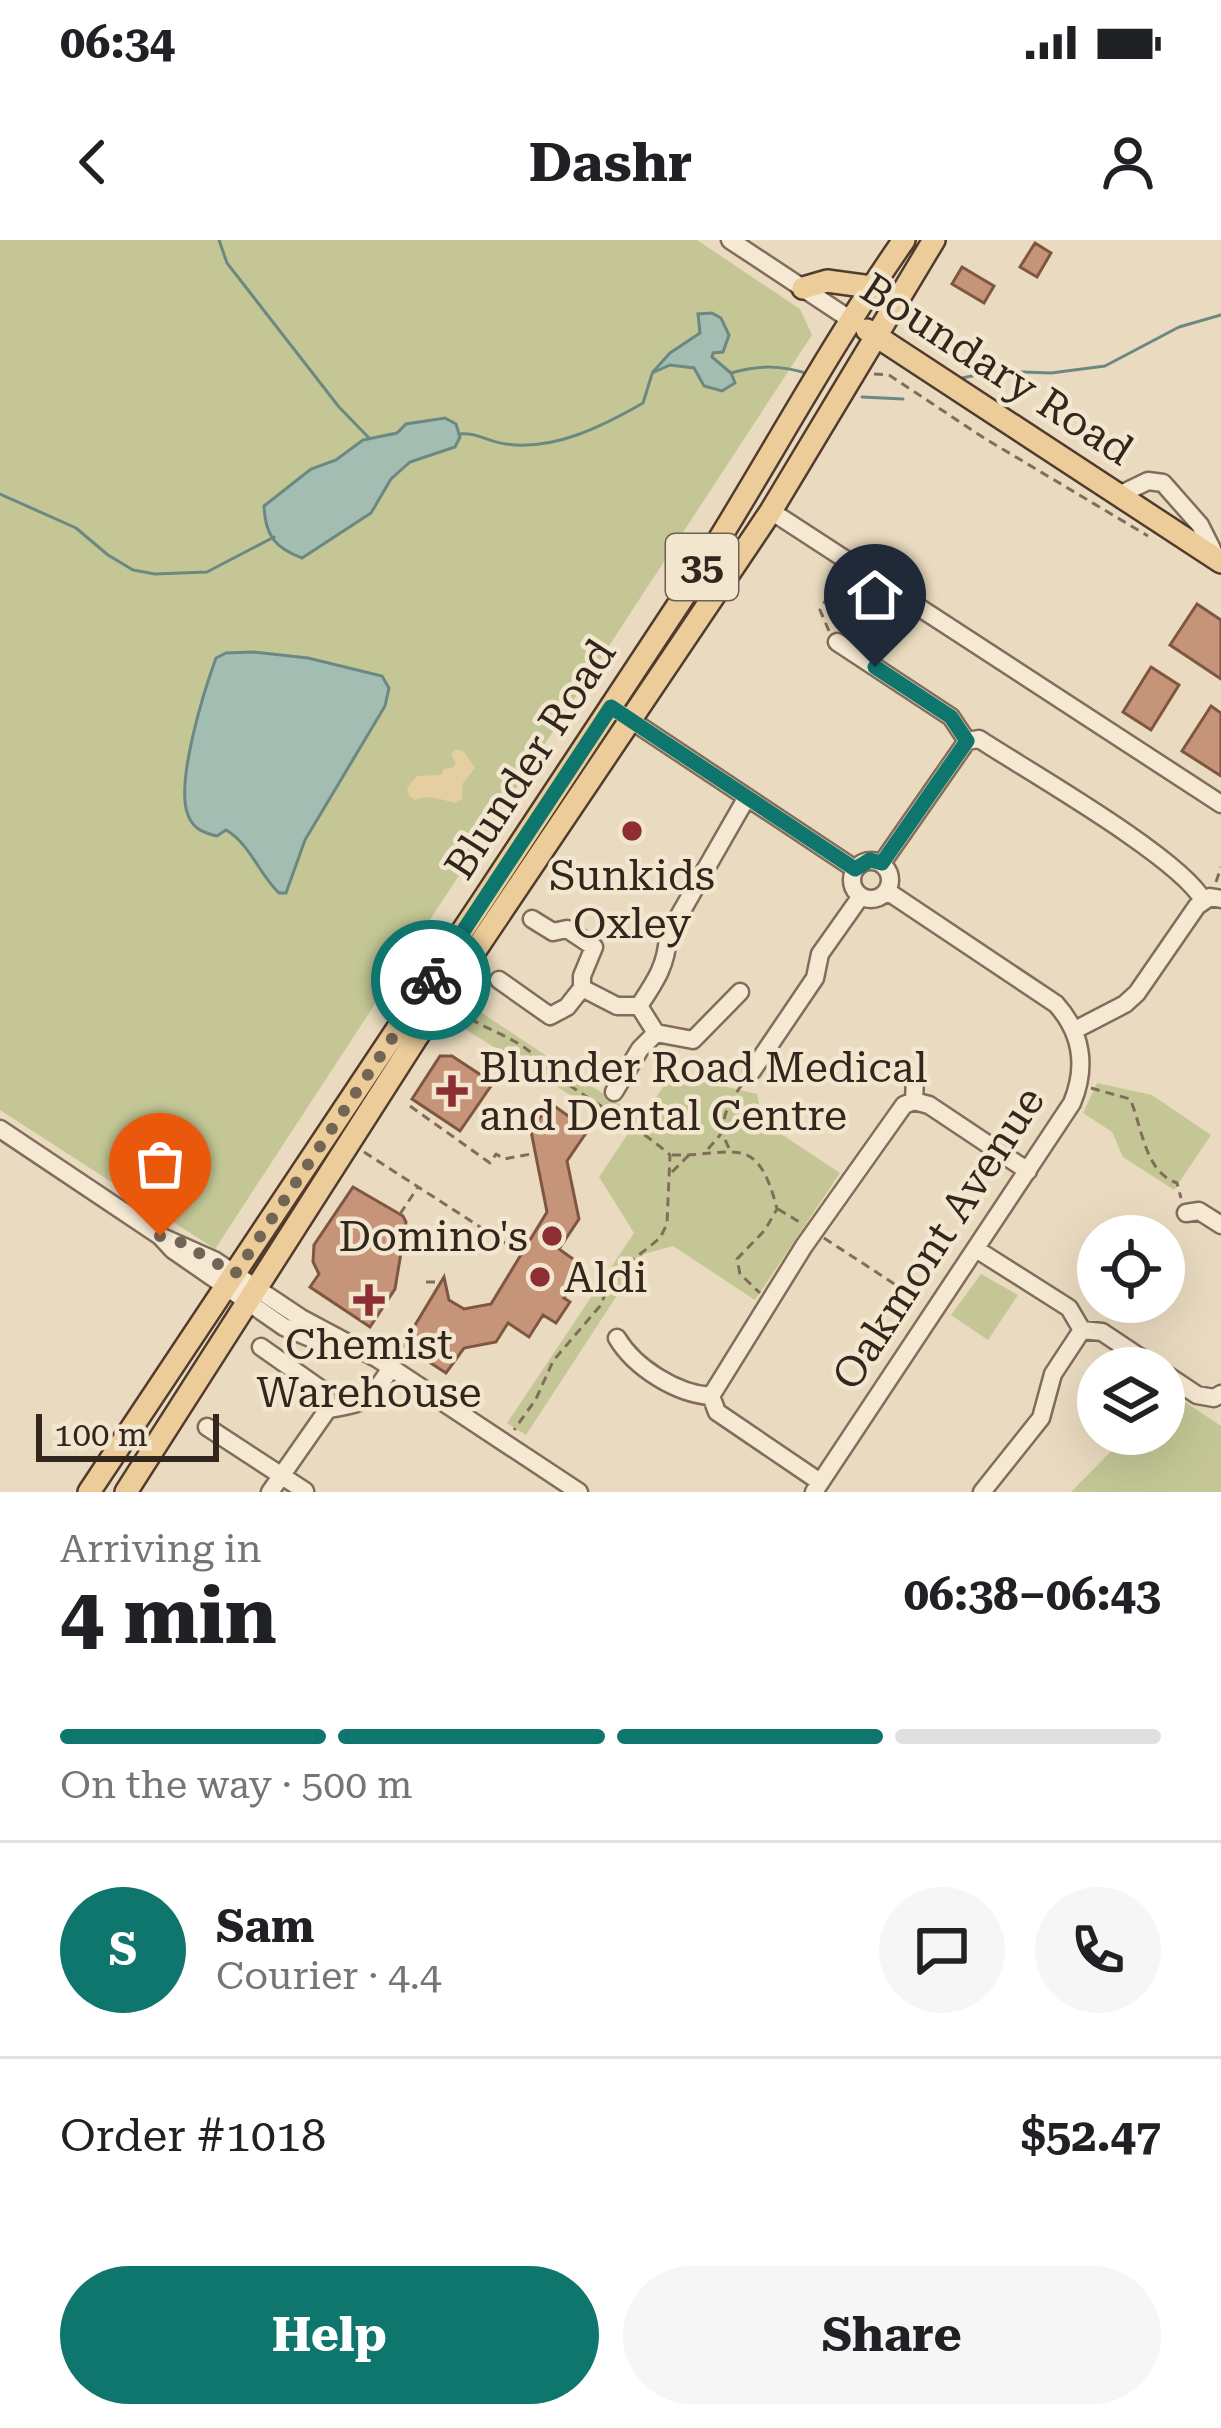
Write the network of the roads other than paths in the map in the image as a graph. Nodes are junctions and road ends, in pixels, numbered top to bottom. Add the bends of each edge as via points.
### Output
1 (730, 240) edge
2 (904, 240) edge
3 (934, 240) edge
4 (872, 287) junction
5 (803, 288) junction
6 (851, 320) junction
7 (878, 337) junction
8 (1119, 495) junction
9 (771, 511) junction
10 (1219, 561) edge
11 (837, 642) road end
12 (611, 707) junction
13 (633, 721) junction
14 (967, 741) junction
15 (747, 797) junction
16 (1221, 804) edge
17 (882, 863) junction
18 (855, 869) junction
19 (887, 891) junction
20 (861, 896) junction
21 (1212, 899) edge
22 (532, 919) dead end
23 (499, 980) dead end
24 (582, 988) junction
25 (740, 992) dead end
26 (639, 1006) junction
27 (1075, 1030) junction
28 (656, 1033) junction
29 (752, 1071) road end
30 (915, 1078) dead end
31 (614, 1092) dead end
32 (914, 1101) junction
33 (0, 1129) edge
34 (1028, 1171) junction
35 (1186, 1213) road end
36 (1221, 1225) edge
37 (976, 1249) junction
38 (230, 1281) junction
39 (251, 1295) junction
40 (1082, 1330) junction
41 (617, 1338) dead end
42 (261, 1347) dead end
43 (1124, 1347) edge
44 (385, 1363) junction
45 (1185, 1387) edge
46 (1221, 1394) edge
47 (710, 1396) junction
48 (328, 1409) junction
49 (207, 1426) dead end
50 (282, 1476) junction
51 (817, 1487) edge
52 (305, 1491) edge
53 (88, 1492) edge
54 (126, 1492) edge
55 (270, 1492) edge
56 (579, 1492) edge
57 (982, 1492) edge

1 - 5 street, Boundary Road
2 - 4 main road, Blunder Road / 35
3 - 7 main road, Blunder Road / 35
4 - 5 main road via 827,281
4 - 6 main road, Blunder Road / 35
5 - 6 street, Boundary Road
6 - 7 main road, Boundary Road
6 - 12 main road, Blunder Road / 35
7 - 8 main road, Boundary Road
7 - 9 main road, Blunder Road / 35
8 - 10 main road, Boundary Road
8 - 10 street via 1163,483
9 - 13 main road, Blunder Road / 35
9 - 16 street
11 - 14 street via 951,717
12 - 13 street
12 - 38 main road, Blunder Road / 35
13 - 15 street
13 - 39 main road, Blunder Road / 35
14 - 17 street
14 - 21 street via 979,739
15 - 18 street
15 - 26 street via 668,934 661,974
17 - 18 street
17 - 19 street
18 - 20 street
19 - 20 street
19 - 27 street via 1045,995
20 - 29 street
21 - 27 street via 1137,993
22 - 24 street via 594,947
23 - 24 street via 550,1016
24 - 26 street via 617,1006
25 - 28 street via 693,1040
26 - 28 street
27 - 34 street, Oakmont Avenue via 1079,1081 1072,1103
28 - 31 street
30 - 32 street
32 - 34 street
32 - 47 street via 893,1116
33 - 38 street
34 - 37 street, Oakmont Avenue
35 - 36 street
37 - 40 street via 1069,1309
37 - 51 street, Oakmont Avenue
38 - 39 street
38 - 53 main road, Blunder Road / 35
39 - 44 street
39 - 54 main road, Blunder Road / 35
40 - 43 street
40 - 57 street via 1053,1373 1046,1409
41 - 47 street via 686,1394
42 - 48 street via 326,1392
44 - 48 street via 371,1397
44 - 56 street
45 - 46 street
47 - 51 street via 717,1412
48 - 50 street
49 - 50 street
50 - 52 street
50 - 55 street

